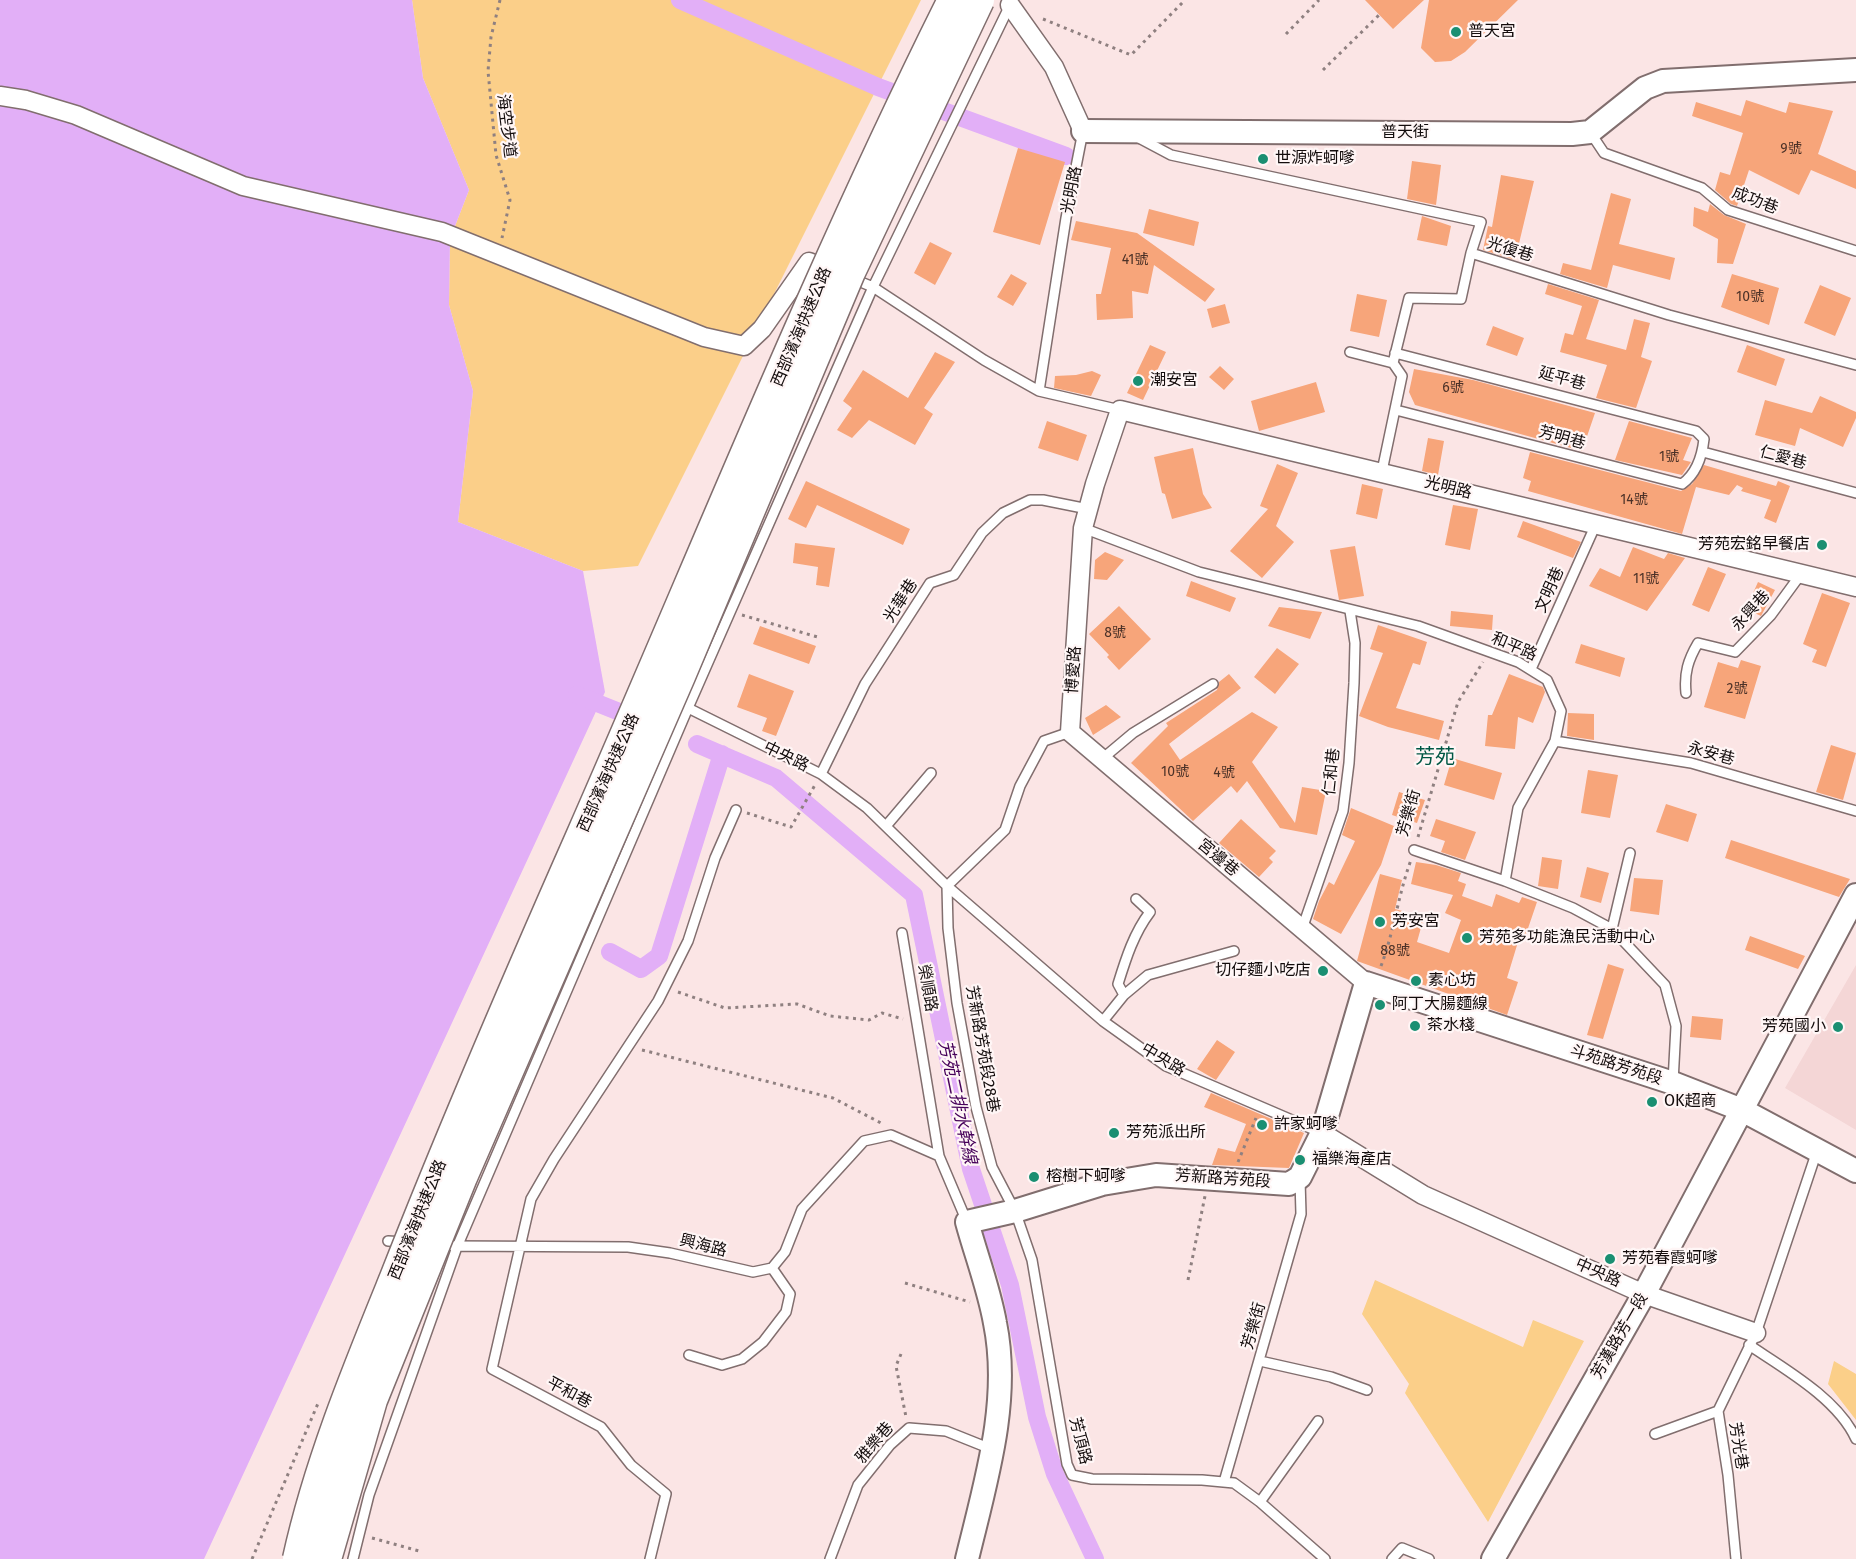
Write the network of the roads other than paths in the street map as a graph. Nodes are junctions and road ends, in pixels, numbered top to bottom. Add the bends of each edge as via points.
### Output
1 (953, 0) edge
2 (979, 0) edge
3 (1011, 3) edge
4 (1856, 70) edge
5 (0, 96) edge
6 (1083, 131) junction
7 (1126, 131) junction
8 (1590, 132) junction
9 (1856, 250) edge
10 (1472, 254) junction
11 (814, 264) joint
12 (873, 287) junction
13 (1350, 352) dead end
14 (1395, 352) junction
15 (1393, 363) junction
16 (1856, 365) edge
17 (1039, 391) junction
18 (1120, 410) junction
19 (1396, 410) junction
20 (1703, 452) junction
21 (1382, 471) junction
22 (1856, 493) edge
23 (1088, 509) junction
24 (1596, 524) junction
25 (1083, 528) junction
26 (1801, 574) junction
27 (1856, 587) edge
28 (1350, 611) junction
29 (1532, 669) junction
30 (634, 681) dead end
31 (1213, 684) dead end
32 (1686, 693) dead end
33 (688, 708) junction
34 (1070, 732) junction
35 (1555, 741) junction
36 (1102, 759) junction
37 (932, 773) dead end
38 (821, 775) junction
39 (736, 810) road end
40 (1856, 811) edge
41 (886, 826) junction
42 (1414, 850) road end
43 (1630, 853) dead end
44 (1505, 881) junction
45 (947, 886) junction
46 (1856, 895) edge
47 (1136, 899) dead end
48 (1302, 929) junction
49 (1612, 929) junction
50 (902, 933) dead end
51 (1234, 951) dead end
52 (1366, 983) junction
53 (1124, 995) junction
54 (1103, 1021) junction
55 (1673, 1083) junction
56 (1742, 1110) junction
57 (1322, 1133) junction
58 (1817, 1150) junction
59 (939, 1156) junction
60 (1856, 1171) edge
61 (1300, 1177) junction
62 (1015, 1211) junction
63 (967, 1222) junction
64 (388, 1240) dead end
65 (457, 1247) junction
66 (520, 1248) junction
67 (772, 1268) junction
68 (1644, 1294) junction
69 (1753, 1339) junction
70 (689, 1355) dead end
71 (1260, 1360) junction
72 (1367, 1390) dead end
73 (1718, 1411) junction
74 (1318, 1421) dead end
75 (1655, 1434) dead end
76 (1856, 1439) edge
77 (994, 1449) junction
78 (1224, 1482) junction
79 (1260, 1502) junction
80 (298, 1559) edge
81 (326, 1559) edge
82 (353, 1559) edge
83 (651, 1559) edge
84 (830, 1559) edge
85 (967, 1559) edge
86 (1325, 1559) edge
87 (1392, 1559) edge
88 (1429, 1559) edge
89 (1493, 1559) edge
90 (1736, 1559) edge

1 - 80 highway, 西部濱海快速公路, bridge via 829,264 438,1169 351,1389
2 - 81 highway, 西部濱海快速公路, bridge via 850,272 462,1177 372,1400
3 - 6 street via 1054,67
3 - 12 lane
4 - 8 street via 1663,81 1645,88
5 - 11 street via 76,115 243,186 442,232 704,337 744,346 762,329 809,262
6 - 7 street, 普天街
6 - 17 lane, 光明路
7 - 8 street, 普天街
7 - 10 lane, 光復巷 via 1171,155 1481,222
8 - 9 lane, 成功巷 via 1604,153 1702,188 1728,210
10 - 14 lane via 1461,299 1408,298
10 - 16 lane, 光復巷 via 1669,315
11 - 12 lane, 光明路
12 - 17 lane, 光明路
12 - 33 lane
13 - 15 lane
14 - 15 lane
14 - 20 lane, 延平巷 via 1696,430 1704,439
15 - 19 lane via 1402,376
17 - 18 lane, 光明路
18 - 21 street, 光明路
18 - 23 street, 博愛路
19 - 20 lane, 芳明巷 via 1682,484 1691,477
19 - 21 lane
20 - 22 lane, 仁愛巷
21 - 24 street, 光明路
23 - 25 street, 博愛路
23 - 38 lane, 光華巷 via 1030,500 1003,513 982,533 954,575 930,583 865,684
24 - 26 street, 光明路
24 - 29 lane, 文明巷
25 - 28 lane, 和平路 via 1199,572
25 - 34 street, 博愛路
26 - 27 street, 光明路
26 - 32 lane, 永興巷 via 1771,615 1735,652 1698,643 1687,662
28 - 29 lane, 和平路 via 1418,626
28 - 48 lane, 仁和巷 via 1355,643 1354,683 1343,811
29 - 35 lane, 和平路 via 1547,680 1562,711
30 - 33 lane, 中央路
31 - 36 lane via 1133,733
33 - 38 lane, 中央路
33 - 65 lane
34 - 36 street, 宮邊巷
34 - 45 lane via 1044,741 1020,786 1005,830
35 - 40 lane, 永安巷 via 1691,763
35 - 44 lane, 和平路 via 1518,808
36 - 48 street, 宮邊巷
37 - 41 lane
38 - 41 lane, 中央路
39 - 66 lane via 715,858 688,941 629,1046 531,1199
41 - 45 lane, 中央路
42 - 44 lane
43 - 49 lane
44 - 49 lane via 1573,908
45 - 54 lane, 中央路
45 - 62 lane, 芳新路芳苑段28巷 via 957,1003 976,1107 993,1167
46 - 56 street, 芳漢路芳一段
47 - 53 lane via 1150,912 1137,928 1118,984
48 - 52 street, 宮邊巷
49 - 55 lane via 1665,985 1676,1026
50 - 59 lane, 榮順路
51 - 53 lane via 1148,975
52 - 55 street, 斗苑路芳苑段
52 - 57 street
53 - 54 lane
54 - 57 lane, 中央路 via 1166,1065
55 - 56 street, 斗苑路芳苑段
56 - 58 street, 斗苑路芳苑段
56 - 68 street, 芳漢路芳一段
57 - 61 street
57 - 68 street, 中央路 via 1423,1195
58 - 60 street, 斗苑路芳苑段
58 - 69 lane, 芳光巷
59 - 63 lane, 榮順路
59 - 67 lane via 891,1135 864,1141 802,1209 785,1252
61 - 62 street, 芳新路芳苑段 via 1289,1184 1156,1175 1102,1184
61 - 71 lane, 芳樂街 via 1301,1214
62 - 63 street, 芳新路芳苑段
62 - 78 lane, 芳頂路 via 1032,1260 1061,1436 1072,1475 1092,1479
63 - 77 street via 996,1324 999,1382
64 - 65 lane, 興海路
65 - 66 lane, 興海路
65 - 82 lane via 373,1484
66 - 67 lane, 興海路 via 628,1247 753,1272
66 - 83 lane, 平和巷 via 492,1369 601,1427 631,1465 666,1494
67 - 70 lane via 790,1294 786,1312 763,1342 742,1359 722,1365
68 - 69 street, 中央路
68 - 89 street, 芳漢路芳一段
69 - 73 lane, 芳光巷
69 - 76 lane via 1850,1424
71 - 72 lane
71 - 78 lane, 芳樂街
73 - 75 lane
73 - 90 lane, 芳光巷
74 - 79 lane
77 - 84 lane, 雅樂巷 via 946,1431 909,1428 858,1485
77 - 85 street
78 - 79 lane, 芳頂路 via 1234,1483
79 - 86 lane, 芳頂路
87 - 88 lane via 1402,1548

